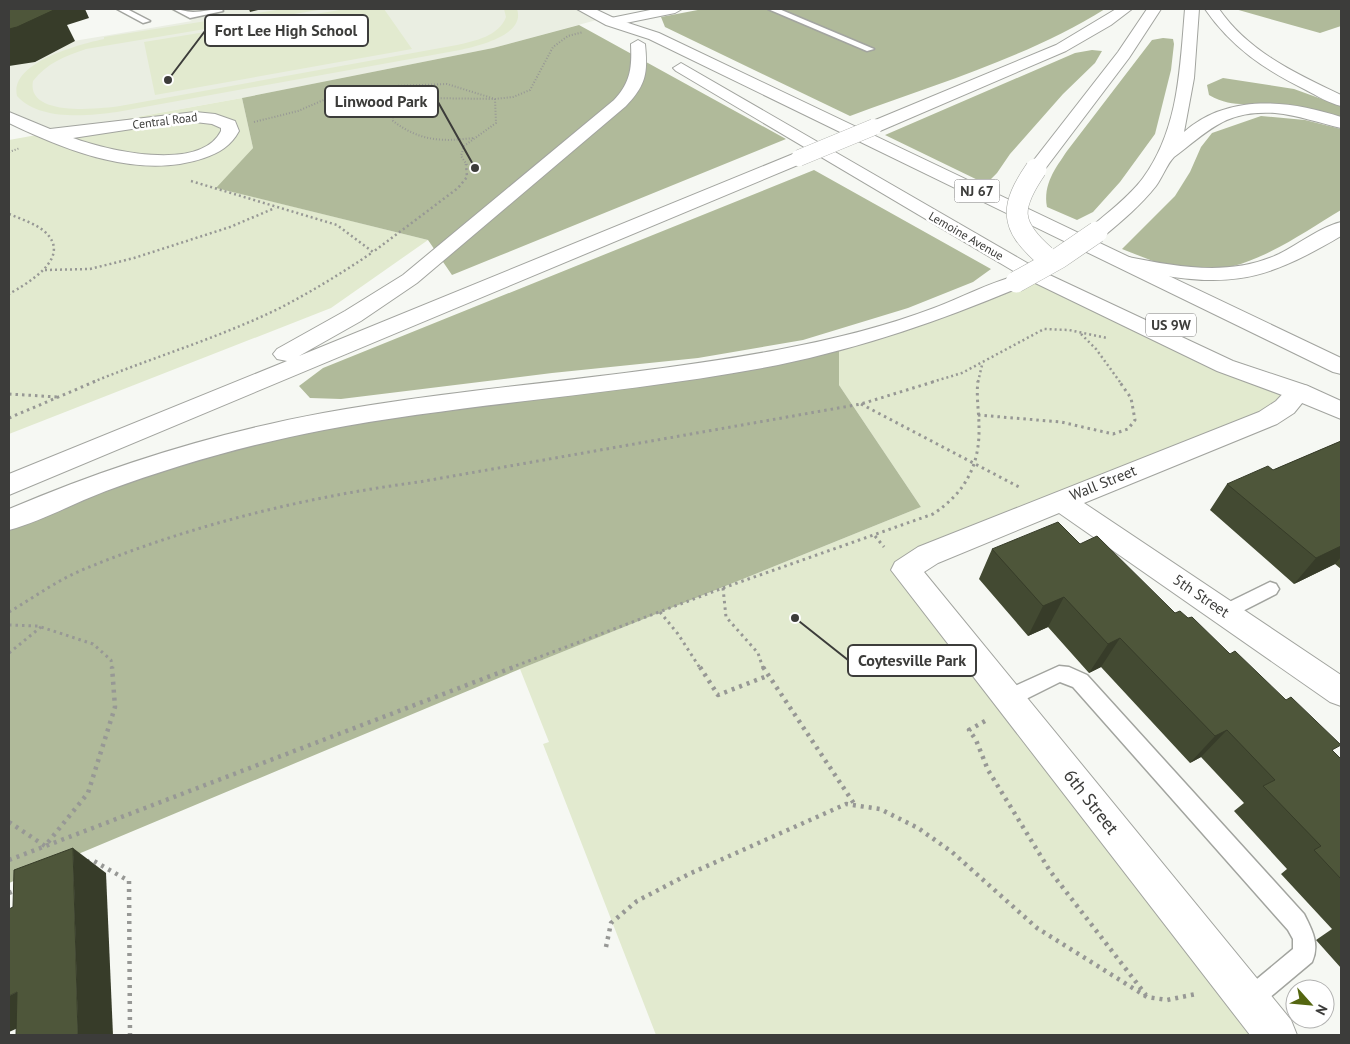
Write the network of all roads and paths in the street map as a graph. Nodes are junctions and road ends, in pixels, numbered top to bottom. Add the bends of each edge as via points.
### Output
1 (121, 9) edge
2 (177, 9) edge
3 (217, 9) edge
4 (584, 9) edge
5 (675, 9) edge
6 (772, 9) edge
7 (1124, 9) edge
8 (1154, 9) edge
9 (1192, 9) edge
10 (1212, 9) edge
11 (146, 21) dead end
12 (611, 22) junction
13 (583, 32) dead end
14 (638, 44) junction
15 (870, 49) dead end
16 (405, 87) junction
17 (495, 100) junction
18 (1341, 101) edge
19 (393, 112) junction
20 (9, 117) edge
21 (1341, 122) edge
22 (229, 125) junction
23 (51, 134) junction
24 (473, 138) junction
25 (1166, 158) junction
26 (145, 160) junction
27 (276, 208) junction
28 (9, 214) edge
29 (1341, 228) edge
30 (372, 252) junction
31 (1128, 264) junction
32 (45, 270) junction
33 (9, 294) edge
34 (982, 364) junction
35 (1341, 367) edge
36 (1299, 392) junction
37 (9, 394) edge
38 (61, 396) junction
39 (860, 404) junction
40 (1341, 411) edge
41 (978, 415) junction
42 (9, 418) edge
43 (150, 426) junction
44 (974, 462) junction
45 (9, 485) edge
46 (1055, 502) junction
47 (9, 520) edge
48 (905, 570) joint
49 (723, 588) junction
50 (1270, 589) dead end
51 (9, 612) edge
52 (660, 612) junction
53 (1225, 612) junction
54 (9, 625) edge
55 (41, 627) junction
56 (9, 653) edge
57 (767, 676) junction
58 (1341, 692) edge
59 (1009, 698) junction
60 (969, 730) dead end
61 (856, 806) junction
62 (9, 822) edge
63 (45, 846) junction
64 (9, 860) edge
65 (82, 864) dead end
66 (18, 889) edge
67 (9, 893) edge
68 (606, 947) dead end
69 (1240, 991) junction
70 (1147, 997) junction
71 (130, 1035) edge
72 (1276, 1035) edge

1 - 11 lane
2 - 3 lane via 190,14 219,11
4 - 12 main road, Lemoine Avenue / NJ 67
5 - 12 main road
6 - 15 lane
7 - 43 main road, bridge via 1055,51
8 - 36 main road, US 9W, bridge via 1124,55 1036,169 1018,196 1015,214 1025,236 1045,256 1088,282
9 - 25 main road via 1182,111 1175,140
10 - 18 main road via 1232,35 1254,54
12 - 14 main road, Lemoine Avenue / NJ 67
12 - 31 main road, Lemoine Avenue / NJ 67 via 654,36
13 - 17 path via 568,36 553,47 530,90
14 - 36 main road, Lemoine Avenue / NJ 67 via 1034,275 1225,366
14 - 43 main road via 640,74 630,94 426,266 331,328
16 - 17 path via 447,84
16 - 19 path via 390,105
16 - 22 path via 347,90 298,111
17 - 19 path via 477,102 435,97 416,100
17 - 24 path via 496,123
19 - 24 path via 393,121 402,128 433,142
20 - 23 main road, Central Road
21 - 25 main road via 1290,111 1230,113 1205,124
22 - 23 main road, Central Road via 212,118 184,116 94,132
22 - 26 main road, Central Road via 226,138 206,152 172,162
23 - 26 main road, Central Road via 72,143
24 - 30 path via 464,146 461,156 467,165 467,178
25 - 47 main road, bridge via 1141,193 1097,232 1059,258 1016,282 916,322 788,356 700,372 396,410 263,434 151,466
26 - 27 path via 175,175
27 - 30 path via 337,225
27 - 32 path via 134,258 90,269
28 - 32 path via 46,233 54,247 53,259
29 - 31 main road via 1281,262 1242,275 1196,276
30 - 38 path via 352,268 290,305
31 - 35 main road, Lemoine Avenue / NJ 67
32 - 33 path
34 - 39 path via 932,384
34 - 41 path via 976,395
34 - 41 path via 1044,329 1081,333 1131,398 1135,420 1128,429 1113,434 1061,422
36 - 40 main road, Lemoine Avenue / US 9W
36 - 46 main road, Wall Street via 1268,418
37 - 38 path
38 - 42 path
39 - 44 path
39 - 51 path via 419,482 350,490 171,538 80,571
41 - 44 path via 979,439
43 - 45 main road
44 - 46 path
44 - 49 path via 964,490 952,503 933,514
46 - 48 main road, Wall Street via 928,555
46 - 53 main road, 5th Street
48 - 59 main road, 6th Street
49 - 52 path
49 - 57 path via 726,617 758,653
50 - 53 lane
52 - 57 path via 718,695
52 - 63 path
53 - 58 main road, 5th Street
54 - 55 path
55 - 56 path
55 - 63 path via 93,644 111,660 115,707 88,793
57 - 61 path
59 - 69 main road, 6th Street
59 - 69 lane via 1059,674 1080,681 1296,922 1304,938 1304,954
60 - 70 path via 988,770 1050,871
61 - 68 path via 846,804 806,821 637,901 612,923
61 - 70 path via 880,810 918,828 952,852 1037,928
62 - 63 path
63 - 64 path
65 - 71 path via 92,860 129,881
66 - 67 path
69 - 70 path via 1167,1000
69 - 72 main road, 6th Street

